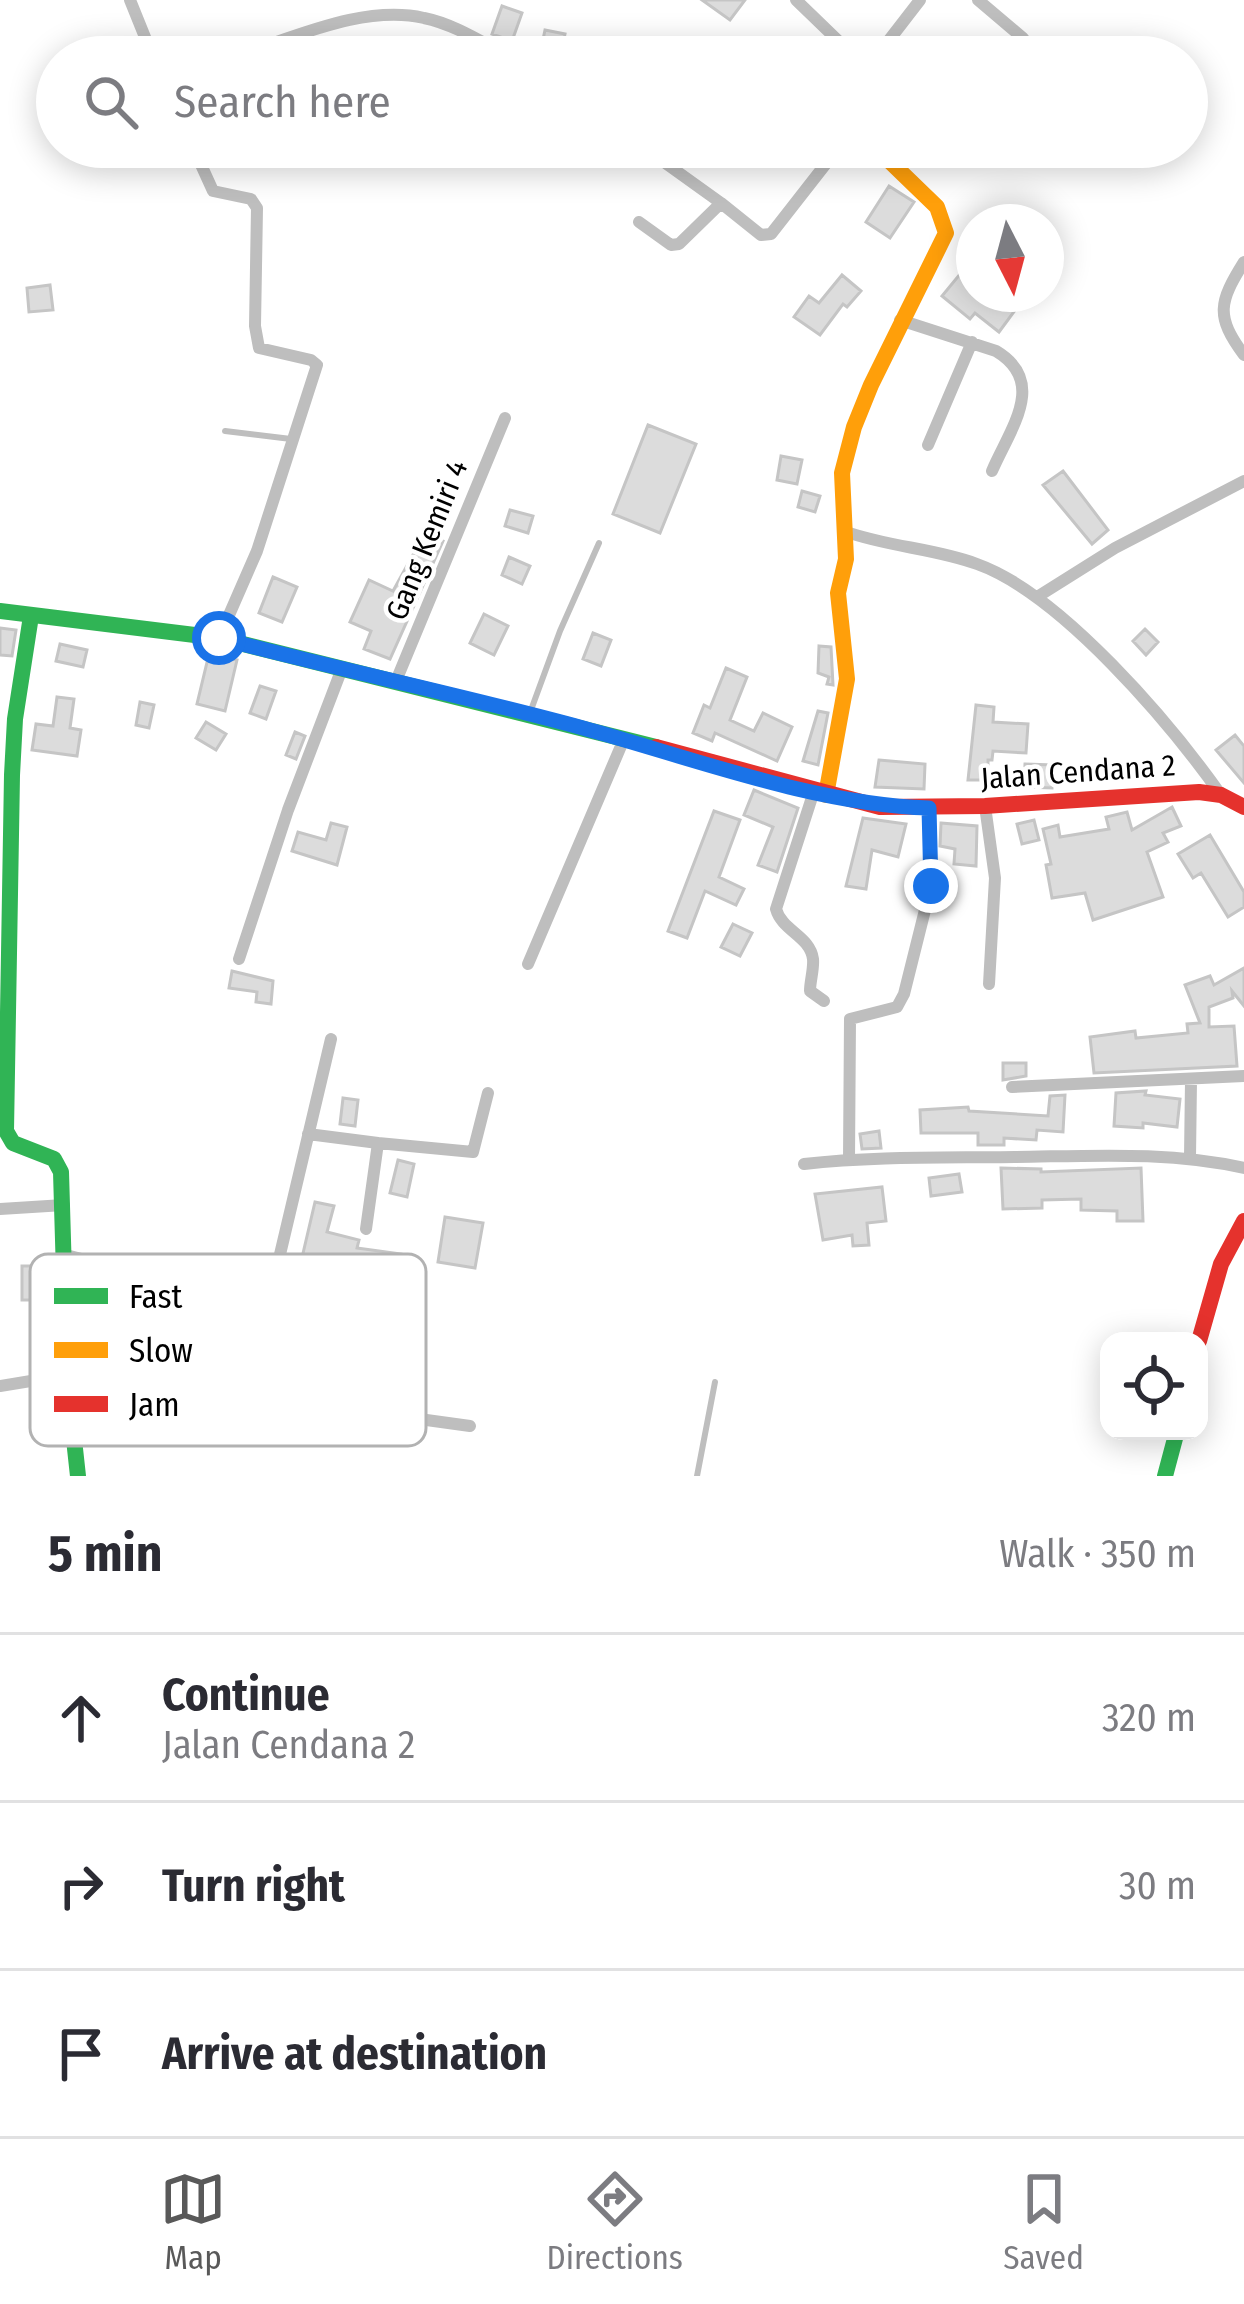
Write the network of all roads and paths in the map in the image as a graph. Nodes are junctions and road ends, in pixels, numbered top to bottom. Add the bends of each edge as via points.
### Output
1 (130, 0) edge
2 (796, 0) edge
3 (920, 0) edge
4 (978, 0) edge
5 (145, 36) edge
6 (300, 36) edge
7 (466, 36) edge
8 (833, 36) edge
9 (892, 36) edge
10 (1021, 36) edge
11 (203, 168) edge
12 (673, 168) edge
13 (823, 168) edge
14 (891, 168) edge
15 (721, 203) junction
16 (640, 222) dead end
17 (1244, 262) edge
18 (900, 320) junction
19 (972, 342) junction
20 (1244, 355) edge
21 (505, 418) dead end
22 (226, 430) dead end
23 (295, 439) junction
24 (928, 445) dead end
25 (992, 471) dead end
26 (1244, 481) edge
27 (844, 531) junction
28 (599, 543) dead end
29 (1037, 597) junction
30 (0, 610) edge
31 (31, 616) junction
32 (219, 638) junction
33 (341, 671) junction
34 (396, 681) junction
35 (530, 713) junction
36 (624, 739) junction
37 (6, 774) edge
38 (820, 793) junction
39 (1221, 795) junction
40 (985, 806) junction
41 (1244, 807) edge
42 (929, 808) junction
43 (4, 923) edge
44 (239, 959) dead end
45 (528, 964) dead end
46 (989, 984) dead end
47 (824, 1001) dead end
48 (5, 1029) edge
49 (332, 1040) dead end
50 (1244, 1076) edge
51 (1191, 1081) junction
52 (1012, 1088) dead end
53 (488, 1093) dead end
54 (308, 1134) junction
55 (378, 1143) junction
56 (1190, 1157) junction
57 (849, 1159) junction
58 (804, 1164) dead end
59 (1244, 1168) edge
60 (64, 1204) junction
61 (0, 1209) edge
62 (1244, 1221) edge
63 (366, 1229) dead end
64 (62, 1254) edge
65 (280, 1254) edge
66 (1201, 1332) edge
67 (30, 1381) edge
68 (715, 1382) dead end
69 (0, 1386) edge
70 (426, 1420) edge
71 (470, 1426) dead end
72 (1175, 1440) edge
73 (75, 1446) edge
74 (78, 1476) edge
75 (697, 1476) edge
76 (1166, 1476) edge

1 - 5 street
2 - 8 street
3 - 9 street
4 - 10 street
6 - 7 street via 393,13
11 - 23 street via 213,190 257,208 259,348 316,365
12 - 15 street
13 - 15 street via 771,234 761,235
14 - 18 street via 946,222 941,248
15 - 16 street via 679,244
17 - 20 street via 1221,311
18 - 19 street
18 - 27 street via 854,427 842,473
19 - 24 street
19 - 25 street via 1006,357 1024,380
21 - 34 street, Gang Kemiri 4
22 - 23 lane
23 - 32 street
26 - 29 street
27 - 29 street via 979,564
27 - 38 street via 838,593 847,679
28 - 35 lane
29 - 39 street via 1154,706
30 - 31 street, Jalan Cendana 2
31 - 32 street, Jalan Cendana 2
31 - 37 street
32 - 33 street, Jalan Cendana 2
33 - 34 street, Jalan Cendana 2
33 - 44 street
34 - 35 street, Jalan Cendana 2
35 - 36 street, Jalan Cendana 2
36 - 38 street, Jalan Cendana 2
36 - 45 street
37 - 43 street
38 - 42 street, Jalan Cendana 2
38 - 47 street via 776,909 811,952 810,992
39 - 40 street, Jalan Cendana 2
39 - 41 street, Jalan Cendana 2
40 - 42 street, Jalan Cendana 2
40 - 46 street via 995,878
42 - 57 street via 931,886 902,1002 850,1019
43 - 48 street
48 - 60 street via 6,1131 23,1150 54,1160
49 - 54 street
50 - 51 street
51 - 52 street
51 - 56 street
53 - 55 street via 473,1152
54 - 55 street
54 - 65 street
55 - 63 street
56 - 57 street
56 - 59 street
57 - 58 street
60 - 61 street
60 - 64 street
62 - 66 street via 1220,1264
67 - 69 street
68 - 75 lane
70 - 71 street
72 - 76 street
73 - 74 street

